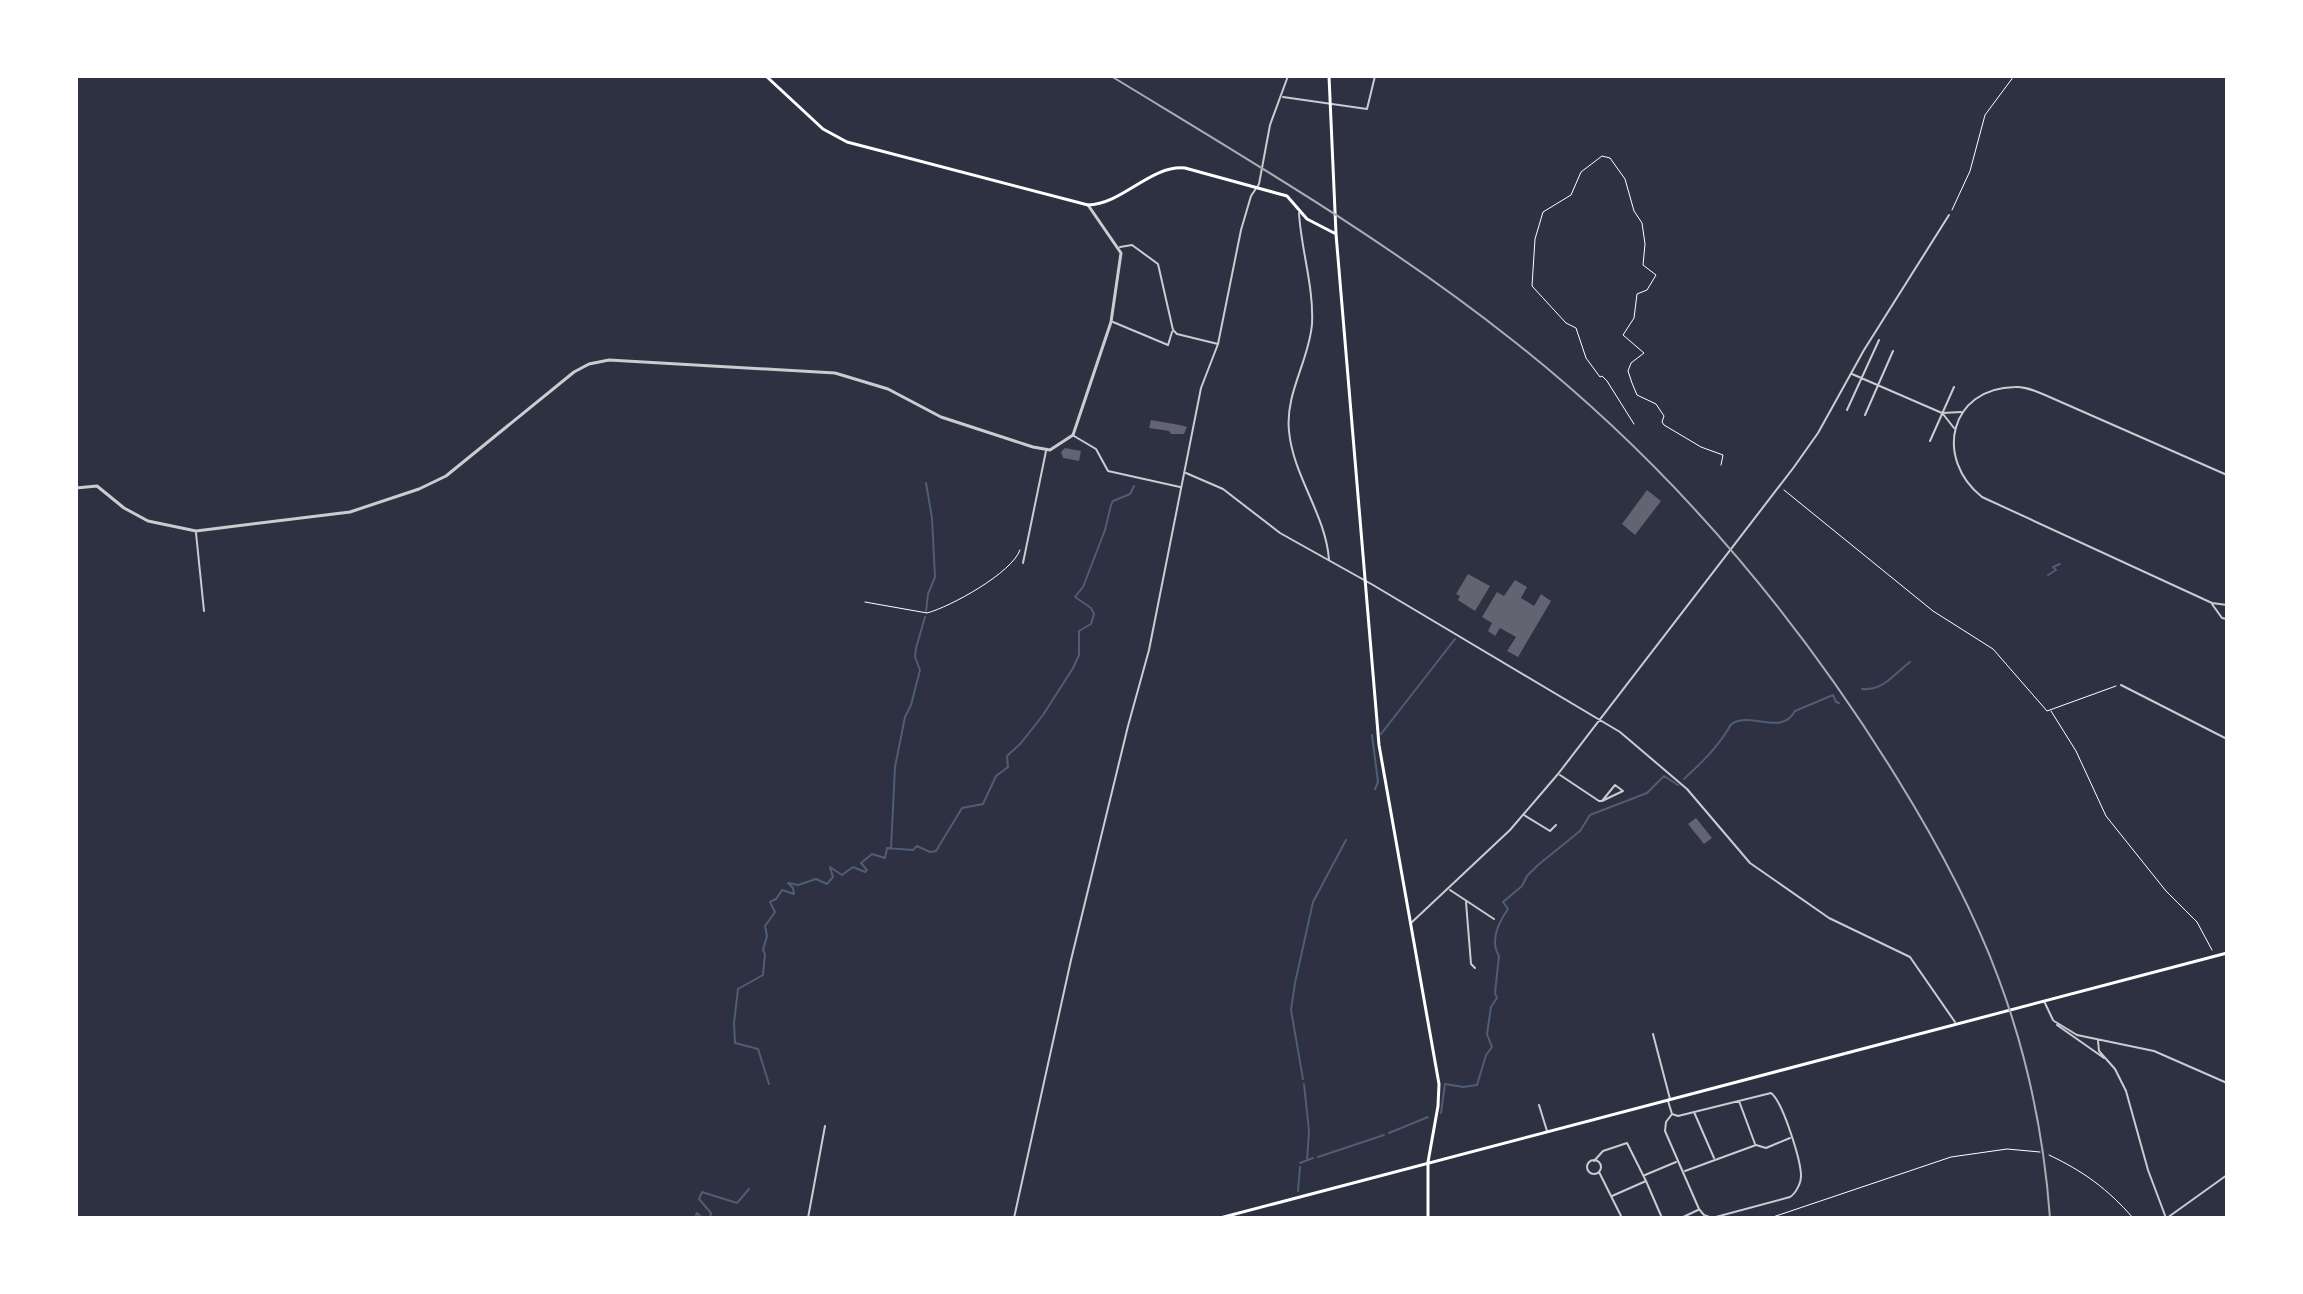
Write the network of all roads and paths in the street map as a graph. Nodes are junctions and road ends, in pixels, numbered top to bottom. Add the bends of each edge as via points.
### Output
1 (766, 76) edge
2 (1288, 76) edge
3 (1329, 76) edge
4 (1375, 76) edge
5 (2014, 76) edge
6 (1282, 97) junction
7 (1329, 102) junction
8 (1258, 188) junction
9 (1088, 205) junction
10 (1299, 210) junction
11 (1949, 215) joint
12 (1336, 234) junction
13 (1119, 248) junction
14 (1111, 322) junction
15 (1173, 330) junction
16 (1879, 340) dead end
17 (1218, 344) junction
18 (1893, 351) dead end
19 (1851, 374) junction
20 (1862, 379) junction
21 (1878, 386) junction
22 (1954, 387) dead end
23 (1847, 410) dead end
24 (1964, 411) junction
25 (1942, 413) junction
26 (1865, 415) dead end
27 (1634, 424) dead end
28 (1954, 433) junction
29 (1073, 435) junction
30 (1930, 441) dead end
31 (1046, 450) junction
32 (1721, 465) dead end
33 (1185, 473) junction
34 (2227, 475) edge
35 (1779, 485) junction
36 (1182, 487) junction
37 (76, 488) edge
38 (196, 531) junction
39 (1022, 543) dead end
40 (1329, 561) junction
41 (1023, 563) dead end
42 (1365, 582) junction
43 (865, 602) dead end
44 (2212, 603) junction
45 (2227, 605) edge
46 (204, 611) dead end
47 (2227, 619) edge
48 (2121, 685) joint
49 (2051, 711) junction
50 (1600, 718) junction
51 (2227, 739) edge
52 (1558, 774) junction
53 (1602, 801) junction
54 (1524, 814) junction
55 (1556, 825) dead end
56 (1449, 889) junction
57 (1466, 902) junction
58 (1494, 919) dead end
59 (1410, 924) junction
60 (2227, 953) edge
61 (2215, 956) junction
62 (1475, 968) dead end
63 (2044, 1001) junction
64 (2054, 1021) junction
65 (1956, 1024) junction
66 (1653, 1034) dead end
67 (2092, 1039) junction
68 (2098, 1041) junction
69 (2095, 1052) junction
70 (2108, 1061) junction
71 (2227, 1083) edge
72 (1669, 1099) junction
73 (1738, 1100) junction
74 (1539, 1105) dead end
75 (1694, 1112) junction
76 (1672, 1114) junction
77 (825, 1126) dead end
78 (1547, 1133) junction
79 (1791, 1138) junction
80 (1756, 1145) junction
81 (2040, 1152) dead end
82 (2049, 1155) dead end
83 (1714, 1159) junction
84 (1594, 1161) junction
85 (1678, 1161) junction
86 (1428, 1162) junction
87 (1599, 1172) junction
88 (1683, 1172) junction
89 (2227, 1175) edge
90 (1644, 1176) junction
91 (1646, 1181) junction
92 (1612, 1196) junction
93 (1699, 1209) junction
94 (808, 1218) edge
95 (1014, 1218) edge
96 (1220, 1218) edge
97 (1428, 1218) edge
98 (1622, 1218) edge
99 (1662, 1218) edge
100 (1681, 1218) edge
101 (1770, 1218) edge
102 (2133, 1218) edge
103 (2167, 1218) edge

1 - 9 main road via 838,138
2 - 6 street
3 - 7 main road
4 - 7 street via 1367,109
5 - 11 path via 1985,115 1970,171
6 - 7 street
6 - 8 street via 1270,125
7 - 12 main road
8 - 9 main road via 1177,167
8 - 10 main road via 1287,196
8 - 17 street via 1244,218
9 - 13 street
10 - 12 main road
10 - 40 street via 1312,325 1292,394 1289,432
11 - 19 street
12 - 42 main road
13 - 14 street
13 - 15 street via 1132,245 1158,264
14 - 15 street via 1168,345
14 - 29 street
15 - 17 street
16 - 20 street
17 - 33 street via 1201,388
18 - 21 street
19 - 20 street
19 - 35 street via 1818,433
20 - 21 street
20 - 23 street
21 - 25 street
21 - 26 street
22 - 25 street
24 - 25 street
24 - 28 street
24 - 34 street via 1994,391 2020,387
25 - 28 street
25 - 30 street
27 - 32 path via 1607,381 1590,365 1576,328 1532,286 1543,212 1574,193 1581,172 1602,156 1610,158 1625,179 1642,223 1643,265 1656,275 1647,290 1637,294 1634,318 1623,335 1644,353 1628,371 1633,386 1642,399 1656,404 1671,431 1723,455
28 - 44 street via 1958,466 1982,497
29 - 31 street
29 - 36 street via 1096,449 1108,471
31 - 38 street via 941,417 888,389 835,373 609,360 574,372 432,484 350,512
31 - 41 street
33 - 36 street
33 - 40 street via 1223,489 1274,530
35 - 49 path via 1933,611 1993,649
35 - 50 street
36 - 95 street via 1149,650 1071,960
37 - 38 street via 97,486 148,521
38 - 46 street
39 - 43 path via 1007,568 941,609 927,613
40 - 42 street
42 - 50 street
42 - 59 main road via 1379,745
44 - 45 street
44 - 47 street
48 - 49 path
48 - 51 street
49 - 61 path via 2116,830 2197,922
50 - 52 street
50 - 65 street via 1687,789 1750,863 1829,918 1907,954
52 - 53 street
52 - 54 street
53 - 53 street via 1615,785 1623,791 1612,796
54 - 55 street via 1550,831
54 - 56 street
56 - 57 street
56 - 59 street
57 - 58 street
57 - 62 street
59 - 86 main road via 1439,1084
60 - 61 main road
61 - 63 main road
63 - 64 street
63 - 65 main road
64 - 67 street
64 - 69 street
65 - 72 main road
66 - 72 street
67 - 68 street
67 - 69 street
68 - 70 street
68 - 71 street via 2154,1051
69 - 70 street
70 - 103 street via 2122,1080
72 - 76 street
72 - 78 main road
73 - 75 street
73 - 79 street via 1774,1095
73 - 80 street
74 - 78 street
75 - 76 street
75 - 83 street
76 - 85 street via 1664,1129
77 - 94 street
78 - 86 main road
79 - 80 street via 1766,1148
79 - 93 street via 1802,1178 1794,1195 1712,1218
80 - 83 street
81 - 101 path via 2007,1149 1951,1157
82 - 102 path via 2087,1174
83 - 88 street
84 - 87 street
84 - 87 street via 1588,1169
84 - 90 street via 1603,1151 1627,1143
85 - 88 street
85 - 90 street
86 - 96 main road
86 - 97 main road
87 - 92 street
88 - 93 street
89 - 103 street
90 - 91 street
91 - 92 street
91 - 99 street
92 - 98 street
93 - 100 street

